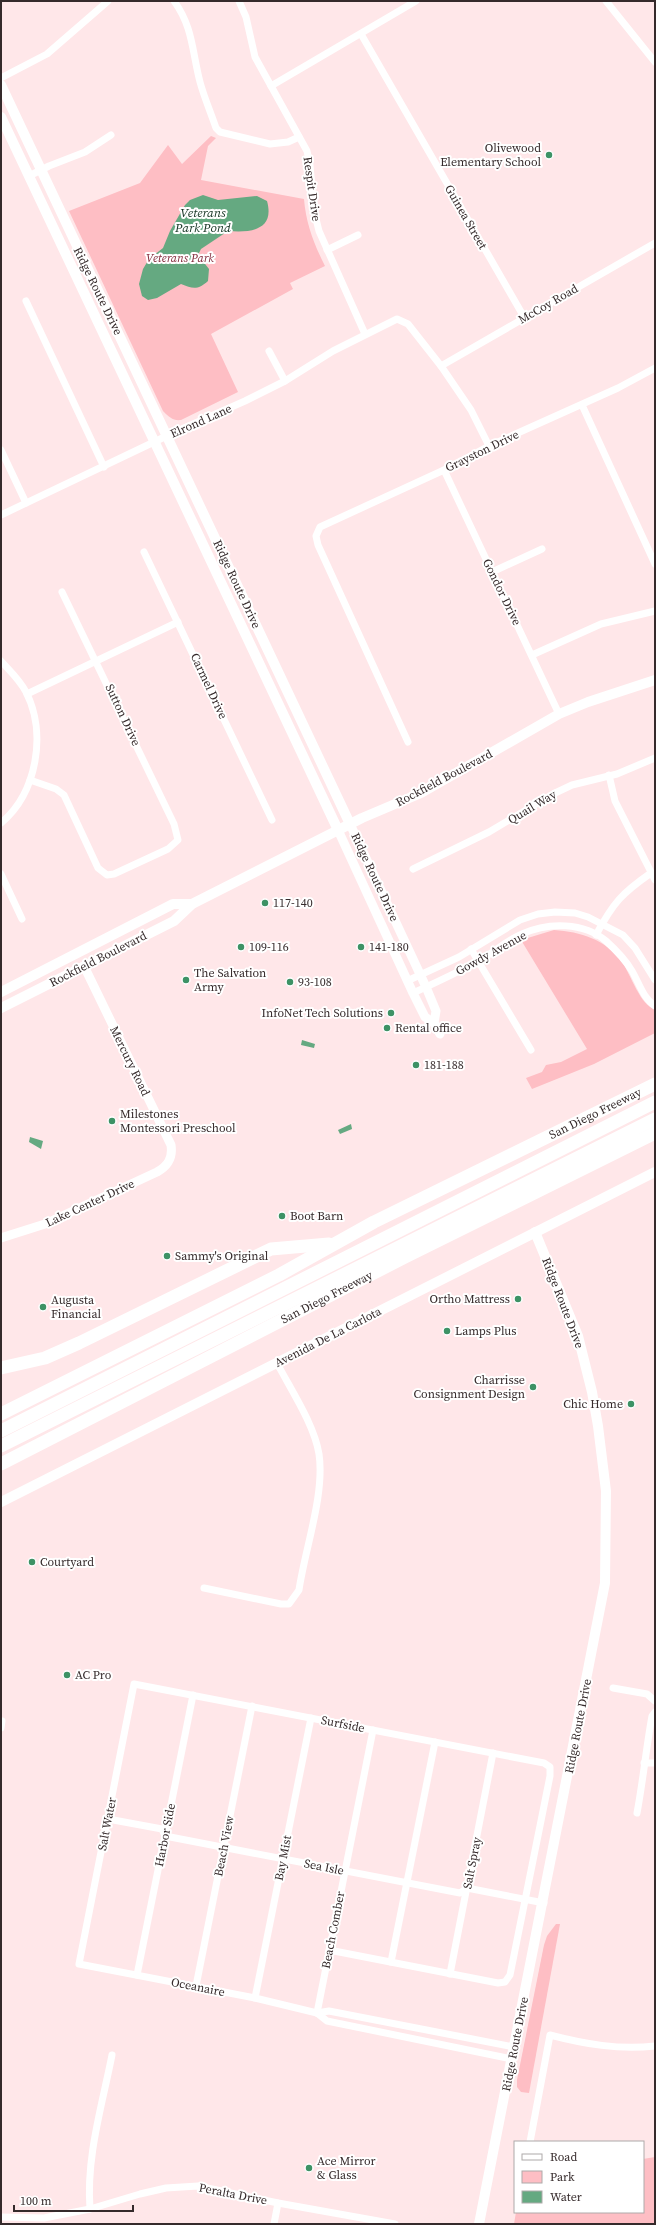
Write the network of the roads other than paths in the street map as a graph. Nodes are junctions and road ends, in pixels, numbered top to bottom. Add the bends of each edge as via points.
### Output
1 (108, 1) edge
2 (174, 1) edge
3 (239, 1) edge
4 (416, 1) edge
5 (606, 1) edge
6 (361, 34) junction
7 (655, 62) edge
8 (1, 78) edge
9 (1, 85) edge
10 (271, 86) junction
11 (1, 117) edge
12 (110, 135) dead end
13 (299, 136) junction
14 (40, 170) junction
15 (29, 176) junction
16 (358, 235) dead end
17 (655, 243) edge
18 (327, 250) junction
19 (26, 301) dead end
20 (524, 317) junction
21 (365, 334) junction
22 (269, 351) dead end
23 (441, 366) junction
24 (655, 368) edge
25 (285, 380) junction
26 (582, 405) junction
27 (167, 436) junction
28 (156, 442) junction
29 (488, 446) junction
30 (1, 450) edge
31 (104, 467) junction
32 (444, 470) junction
33 (26, 503) junction
34 (1, 515) edge
35 (542, 549) dead end
36 (144, 552) dead end
37 (655, 564) edge
38 (492, 572) junction
39 (62, 592) dead end
40 (655, 611) edge
41 (178, 622) junction
42 (532, 655) junction
43 (1, 661) edge
44 (97, 661) junction
45 (655, 680) edge
46 (27, 694) junction
47 (559, 714) junction
48 (408, 742) dead end
49 (655, 758) edge
50 (610, 775) junction
51 (30, 780) junction
52 (272, 820) dead end
53 (1, 823) edge
54 (350, 824) junction
55 (338, 830) junction
56 (413, 870) dead end
57 (652, 872) junction
58 (1, 874) edge
59 (655, 880) edge
60 (192, 904) junction
61 (22, 918) dead end
62 (602, 924) junction
63 (596, 935) junction
64 (88, 948) junction
65 (471, 949) junction
66 (479, 961) junction
67 (84, 966) junction
68 (420, 974) junction
69 (655, 980) edge
70 (407, 981) junction
71 (426, 987) junction
72 (1, 992) edge
73 (413, 993) junction
74 (655, 1006) edge
75 (1, 1008) edge
76 (434, 1023) junction
77 (440, 1034) dead end
78 (531, 1050) dead end
79 (655, 1084) edge
80 (655, 1102) edge
81 (655, 1119) edge
82 (655, 1133) edge
83 (171, 1157) joint
84 (655, 1172) edge
85 (535, 1232) junction
86 (1, 1238) edge
87 (334, 1243) junction
88 (277, 1363) junction
89 (1, 1368) edge
90 (1, 1414) edge
91 (1, 1430) edge
92 (1, 1446) edge
93 (1, 1464) edge
94 (1, 1502) edge
95 (204, 1588) dead end
96 (134, 1684) joint
97 (613, 1688) dead end
98 (193, 1695) junction
99 (655, 1701) edge
100 (252, 1706) junction
101 (655, 1712) edge
102 (311, 1718) junction
103 (373, 1730) junction
104 (435, 1742) junction
105 (494, 1753) junction
106 (644, 1763) junction
107 (655, 1763) edge
108 (637, 1813) dead end
109 (108, 1819) junction
110 (165, 1836) junction
111 (224, 1848) junction
112 (283, 1859) junction
113 (345, 1871) junction
114 (407, 1883) junction
115 (467, 1888) junction
116 (525, 1900) junction
117 (544, 1903) junction
118 (329, 1950) junction
119 (391, 1962) junction
120 (79, 1964) joint
121 (450, 1974) junction
122 (137, 1975) junction
123 (196, 1986) junction
124 (255, 1998) junction
125 (317, 2013) junction
126 (655, 2046) edge
127 (514, 2047) junction
128 (112, 2055) dead end
129 (512, 2059) junction
130 (530, 2141) edge
131 (278, 2203) junction
132 (90, 2209) junction
133 (1, 2218) edge
134 (274, 2224) edge
135 (395, 2224) edge
136 (479, 2224) edge

1 - 8 street via 48,54
2 - 13 street via 184,16 190,32 200,82 216,128 230,136 270,144 288,142
3 - 10 street, Respit Drive via 246,17 255,56
4 - 6 street
5 - 7 street
6 - 10 street
6 - 20 street, Guinea Street
9 - 14 main road, Ridge Route Drive
10 - 13 street, Respit Drive
11 - 15 main road, Ridge Route Drive
12 - 14 street via 85,152
13 - 18 street, Respit Drive via 307,151 310,165 318,231
14 - 15 street
14 - 27 main road, Ridge Route Drive
15 - 28 main road, Ridge Route Drive
16 - 18 street
17 - 20 street, McCoy Road
18 - 21 street, Respit Drive
19 - 31 street
20 - 23 street, McCoy Road
21 - 23 street, Elrond Lane via 397,319 408,324
21 - 25 street, Elrond Lane
22 - 25 street
23 - 29 street via 471,410
24 - 26 street, Grayston Drive
25 - 27 street, Elrond Lane
26 - 29 street, Grayston Drive
26 - 37 street
27 - 28 street, Elrond Lane
27 - 54 main road, Ridge Route Drive
28 - 31 street, Elrond Lane
28 - 55 main road, Ridge Route Drive
29 - 32 street, Grayston Drive
30 - 33 street
31 - 33 street, Elrond Lane
32 - 38 street, Gondor Drive
32 - 48 street, Grayston Drive via 325,523 317,532 316,538
33 - 34 street, Elrond Lane
35 - 38 street
36 - 41 street, Carmel Drive
38 - 42 street, Gondor Drive
39 - 44 street, Sutton Drive
40 - 42 street via 601,624
41 - 44 street
41 - 52 street, Carmel Drive
42 - 47 street, Gondor Drive
43 - 46 street
44 - 46 street
44 - 51 street, Sutton Drive via 174,824 178,840 168,849 108,875 98,868 64,795 52,787
45 - 47 main road, Rockfield Boulevard
46 - 51 street via 34,720 37,748
47 - 54 main road, Rockfield Boulevard via 421,793
49 - 50 street, Quail Way
50 - 56 street, Quail Way via 584,781 559,791 490,832
50 - 57 street via 615,801
51 - 53 street via 22,797
54 - 55 main road, Rockfield Boulevard
54 - 68 street, Ridge Route Drive
55 - 60 main road, Rockfield Boulevard
55 - 70 street, Ridge Route Drive
57 - 59 street
57 - 62 street via 622,894 610,908
58 - 61 street
60 - 64 main road, Rockfield Boulevard via 173,904
60 - 67 main road, Rockfield Boulevard via 174,921
62 - 63 street
62 - 65 street, Gowdy Avenue via 575,913 538,914 504,928
62 - 69 street, Gowdy Avenue via 623,935 635,948
63 - 66 street, Gowdy Avenue via 568,926 538,929 522,934
63 - 74 street, Gowdy Avenue via 621,955 646,997
64 - 67 main road
64 - 72 main road, Rockfield Boulevard
65 - 66 street
65 - 68 street, Gowdy Avenue
66 - 71 street, Gowdy Avenue
66 - 78 street
67 - 75 main road, Rockfield Boulevard
67 - 83 street, Mercury Road via 171,1146
68 - 70 street, Gowdy Avenue
68 - 71 street, Ridge Route Drive
70 - 73 street, Ridge Route Drive
71 - 73 street, Gowdy Avenue
71 - 76 street, Ridge Route Drive via 436,1011
73 - 76 street, Ridge Route Drive via 425,1017
76 - 77 street
79 - 87 highway, San Diego Freeway
80 - 91 highway
81 - 92 highway
82 - 93 highway, San Diego Freeway via 405,1257
83 - 86 street, Lake Center Drive via 165,1167 157,1172 45,1224
84 - 85 main road, Avenida De La Carlota
85 - 88 main road, Avenida De La Carlota
85 - 117 main road, Ridge Route Drive via 580,1343 598,1426 606,1503 605,1583
87 - 89 highway via 271,1249 79,1344 45,1358
87 - 90 highway, San Diego Freeway via 279,1275
88 - 94 main road, Avenida De La Carlota
88 - 95 street via 312,1432 319,1460 319,1486 299,1590 289,1604 281,1604
96 - 98 street, Surfside
96 - 109 street, Salt Water
97 - 99 street via 647,1694
98 - 100 street, Surfside
98 - 110 street, Harbor Side
100 - 102 street, Surfside
100 - 111 street, Beach View
101 - 106 street via 652,1716
102 - 103 street, Surfside
102 - 112 street, Bay Mist
103 - 104 street, Surfside
103 - 113 street, Beach Comber
104 - 105 street, Surfside
104 - 114 street
105 - 115 street, Salt Spray
105 - 116 street, Surfside via 550,1766
106 - 107 street
106 - 108 street
109 - 110 street, Sea Isle via 162,1829
109 - 120 street, Salt Water
110 - 111 street, Sea Isle
110 - 122 street, Harbor Side
111 - 112 street, Sea Isle
111 - 123 street, Beach View
112 - 113 street, Sea Isle
112 - 124 street, Bay Mist
113 - 114 street, Sea Isle
113 - 118 street, Beach Comber
114 - 115 street, Sea Isle via 460,1893
114 - 119 street
115 - 116 street, Sea Isle
115 - 121 street, Salt Spray
116 - 117 street, Sea Isle
116 - 121 street via 510,1975 505,1982
117 - 127 main road, Ridge Route Drive
118 - 119 street
118 - 125 street, Beach Comber
119 - 121 street
120 - 122 street, Oceanaire
122 - 123 street, Oceanaire
123 - 124 street, Oceanaire
124 - 125 street, Oceanaire
125 - 127 street, Oceanaire via 329,2011
125 - 129 street, Oceanaire via 327,2021
126 - 130 street via 630,2049 584,2044 550,2035
127 - 129 main road, Ridge Route Drive
128 - 132 street via 91,2154 88,2187
129 - 136 main road, Ridge Route Drive
131 - 132 street, Peralta Drive via 198,2186 166,2188
131 - 134 street
131 - 135 street, Peralta Drive
132 - 133 street, Peralta Drive via 44,2218

